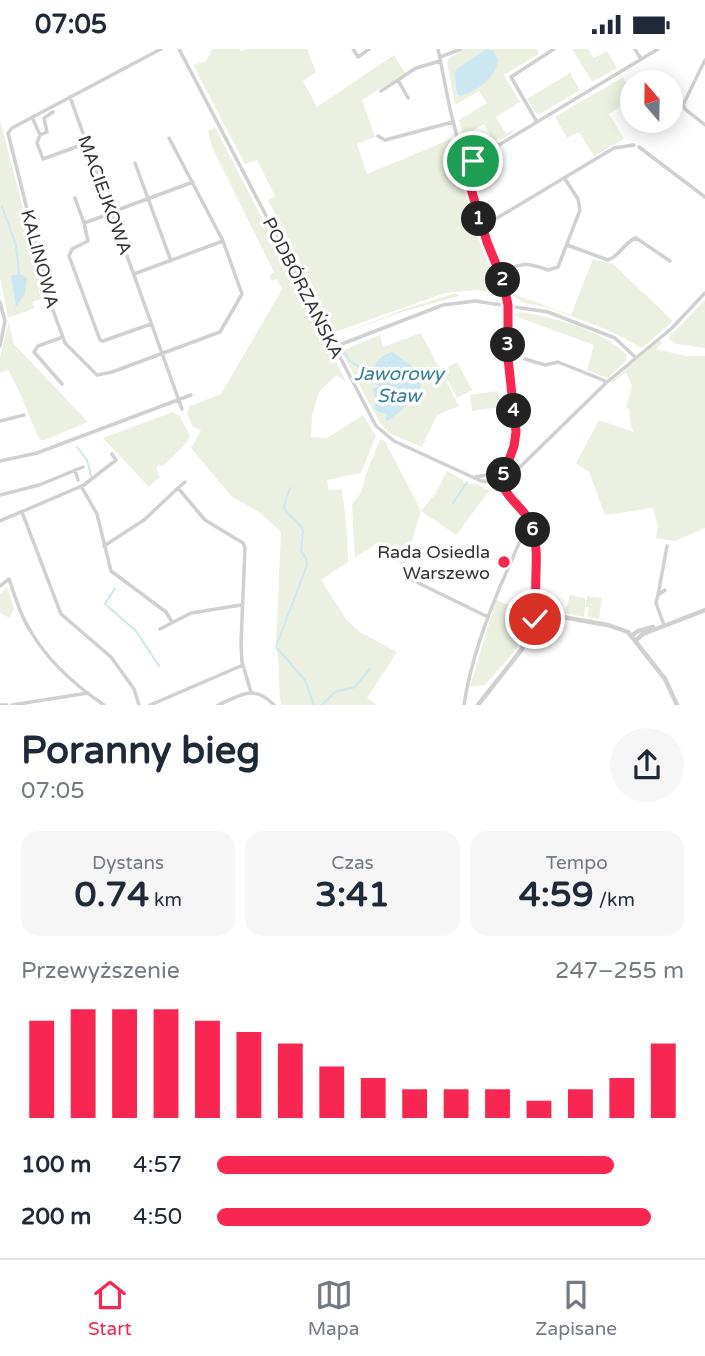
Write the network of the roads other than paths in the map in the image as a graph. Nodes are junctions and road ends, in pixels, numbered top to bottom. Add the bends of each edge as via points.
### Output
1 (160, 49) edge
2 (179, 49) edge
3 (353, 49) edge
4 (369, 49) edge
5 (438, 49) edge
6 (461, 49) edge
7 (554, 49) edge
8 (635, 49) edge
9 (658, 49) edge
10 (440, 59) junction
11 (641, 59) junction
12 (705, 60) edge
13 (398, 80) junction
14 (381, 91) dead end
15 (70, 97) junction
16 (408, 98) dead end
17 (53, 112) dead end
18 (32, 117) junction
19 (453, 122) junction
20 (537, 122) junction
21 (705, 125) edge
22 (40, 135) junction
23 (378, 136) dead end
24 (169, 138) dead end
25 (87, 143) junction
26 (135, 163) dead end
27 (464, 166) junction
28 (565, 179) junction
29 (193, 182) junction
30 (705, 197) edge
31 (75, 198) dead end
32 (148, 199) junction
33 (112, 213) junction
34 (84, 223) junction
35 (482, 227) junction
36 (223, 241) junction
37 (566, 245) junction
38 (171, 261) junction
39 (670, 261) dead end
40 (500, 272) junction
41 (134, 274) junction
42 (705, 293) edge
43 (0, 302) edge
44 (508, 305) junction
45 (151, 324) junction
46 (63, 337) junction
47 (0, 346) edge
48 (334, 347) junction
49 (162, 354) junction
50 (636, 358) junction
51 (525, 359) dead end
52 (606, 383) junction
53 (62, 384) dead end
54 (191, 395) dead end
55 (178, 400) junction
56 (182, 409) dead end
57 (24, 415) dead end
58 (0, 421) edge
59 (112, 454) dead end
60 (511, 454) junction
61 (0, 460) edge
62 (83, 467) dead end
63 (75, 470) junction
64 (497, 470) junction
65 (491, 474) junction
66 (505, 476) junction
67 (475, 477) junction
68 (78, 480) dead end
69 (185, 482) dead end
70 (503, 483) junction
71 (493, 484) junction
72 (81, 486) junction
73 (178, 488) junction
74 (0, 495) edge
75 (512, 498) junction
76 (22, 512) junction
77 (0, 521) edge
78 (532, 526) junction
79 (104, 546) junction
80 (667, 546) dead end
81 (404, 576) dead end
82 (0, 586) edge
83 (665, 590) dead end
84 (658, 595) junction
85 (241, 605) junction
86 (705, 610) edge
87 (539, 613) junction
88 (488, 617) junction
89 (173, 622) junction
90 (664, 625) junction
91 (160, 629) dead end
92 (633, 638) junction
93 (243, 666) junction
94 (251, 692) junction
95 (88, 693) junction
96 (0, 705) edge
97 (10, 705) edge
98 (104, 705) edge
99 (139, 705) edge
100 (150, 705) edge
101 (218, 705) edge
102 (274, 705) edge
103 (464, 705) edge
104 (478, 705) edge
105 (677, 705) edge

1 - 15 street
2 - 48 street, PODBÓRZAŃSKA
3 - 4 street via 358,57
5 - 10 street
6 - 10 street
7 - 20 street via 511,77
8 - 11 street
9 - 11 street
10 - 13 street
10 - 19 street
11 - 20 street
12 - 21 street via 683,104
13 - 14 street
13 - 16 street
15 - 18 street, KALINOWA
15 - 25 street, MACIEJKOWA
17 - 22 street via 44,118 47,133
18 - 22 street
18 - 46 street, KALINOWA via 12,128 8,137
19 - 23 street via 385,140
19 - 27 street
20 - 27 street
22 - 25 street via 37,143 45,159
24 - 29 street
25 - 33 street, MACIEJKOWA
26 - 32 street
27 - 35 street
28 - 30 street via 614,148 636,146
28 - 35 street
28 - 37 street via 580,207
29 - 32 street
29 - 36 street
31 - 34 street
32 - 33 street
32 - 38 street
33 - 34 street
33 - 41 street, MACIEJKOWA
34 - 45 street via 88,241 72,249 69,256 100,340
35 - 40 street
36 - 38 street
36 - 49 street via 242,294 220,332
37 - 39 street via 608,260 636,238
37 - 40 street via 558,267 552,270 527,263
38 - 41 street
40 - 44 street
41 - 45 street, MACIEJKOWA
42 - 50 street
43 - 47 street via 5,321
44 - 48 street via 448,304
44 - 50 street via 548,312 599,331 619,340
44 - 60 street via 516,431
45 - 49 street, MACIEJKOWA
46 - 49 street, KALINOWA via 99,376
46 - 53 street via 34,352
48 - 67 street, PODBÓRZAŃSKA via 382,433
49 - 55 street, MACIEJKOWA
50 - 52 street
51 - 52 street via 545,365 558,362
52 - 66 street via 519,468
54 - 55 street
55 - 56 street, MACIEJKOWA
55 - 61 street via 37,453
57 - 58 street
59 - 72 street via 116,460
60 - 64 street
60 - 66 street
62 - 63 street
63 - 68 street
63 - 74 street
64 - 65 street
64 - 66 street
65 - 67 street
65 - 71 street
66 - 70 street
67 - 71 street, PODBÓRZAŃSKA
69 - 73 street
70 - 71 street
70 - 75 street
71 - 75 street, PODBÓRZAŃSKA
72 - 76 street
72 - 79 street via 97,514
73 - 79 street via 144,520
73 - 85 street via 205,520 245,546
75 - 78 street
76 - 77 street
76 - 99 street via 59,612 113,659 134,689
78 - 87 street
78 - 88 street
79 - 89 street via 111,571
80 - 84 street
81 - 88 street
82 - 95 street via 9,579 35,638
83 - 84 street
84 - 90 street via 656,605
85 - 89 street via 195,612
85 - 93 street
86 - 90 street
87 - 92 street via 617,627
87 - 104 street via 522,649
88 - 103 street
89 - 91 street
90 - 92 street via 641,630
92 - 105 street via 668,683
93 - 94 street
93 - 100 street
94 - 101 street
94 - 102 street via 264,695
95 - 97 street
95 - 98 street
96 - 97 street

